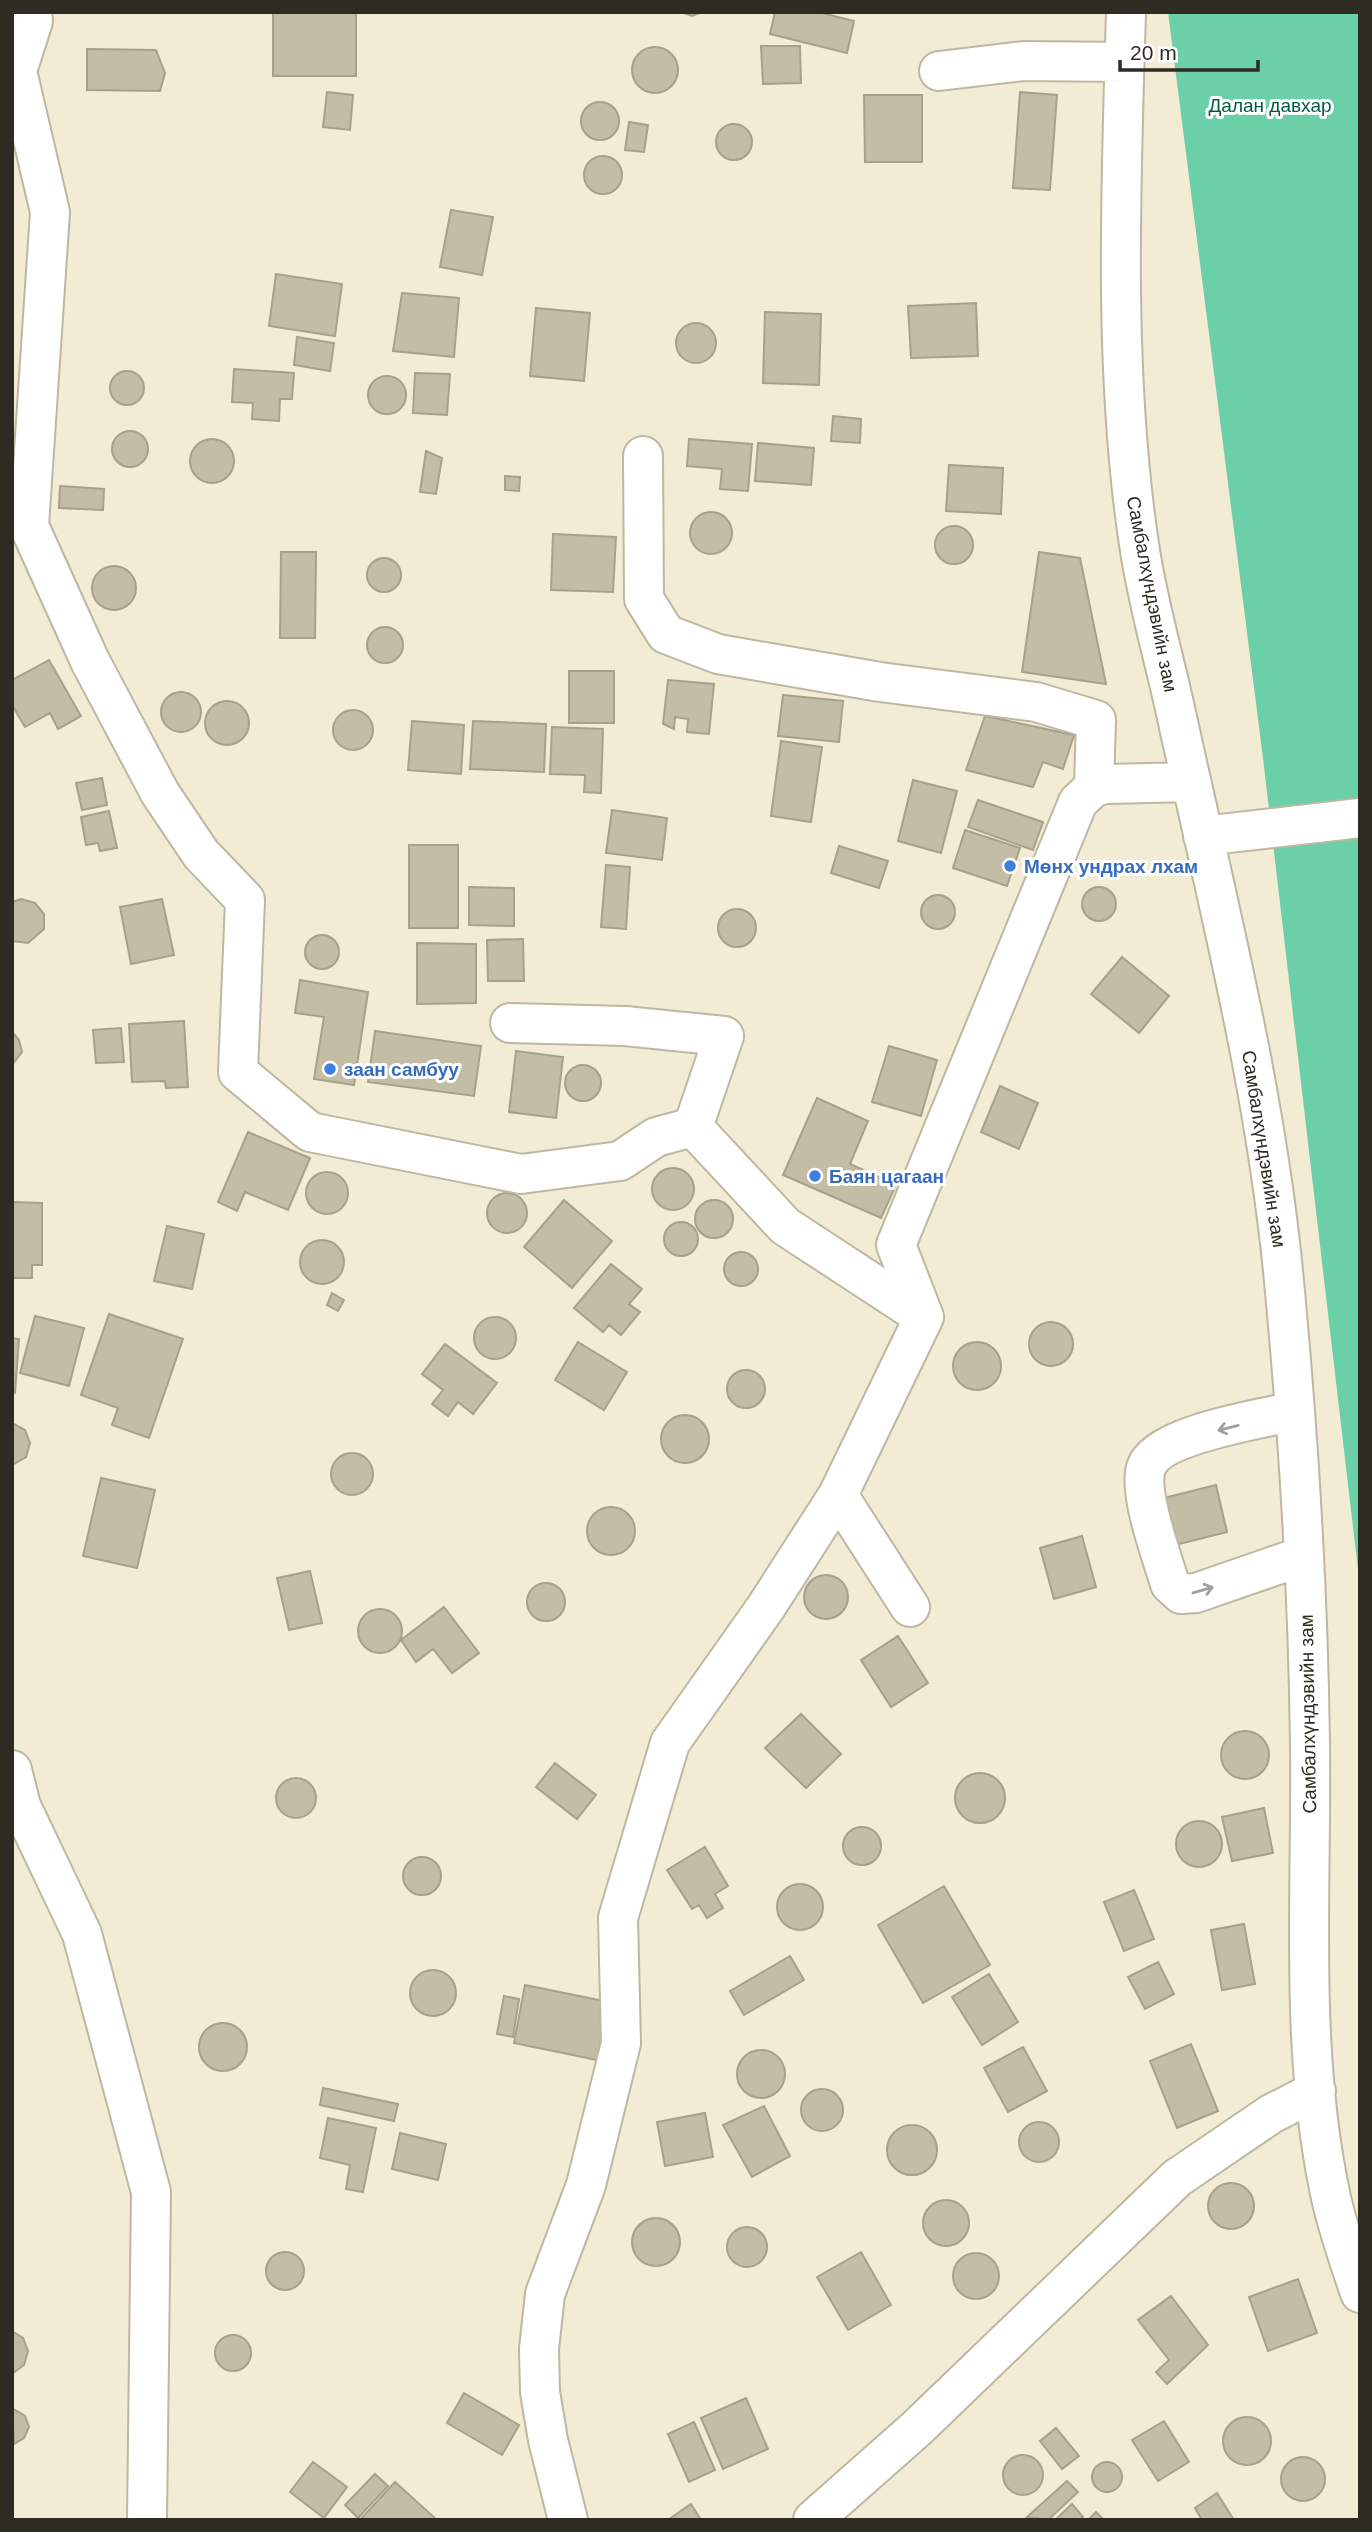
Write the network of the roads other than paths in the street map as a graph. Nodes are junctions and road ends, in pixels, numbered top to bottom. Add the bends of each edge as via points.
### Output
1 (32, 12) edge
2 (1126, 12) edge
3 (1124, 62) junction
4 (939, 71) dead end
5 (643, 456) dead end
6 (1191, 782) junction
7 (1094, 787) junction
8 (1360, 818) edge
9 (1203, 836) junction
10 (510, 1023) dead end
11 (693, 1128) junction
12 (924, 1317) junction
13 (1294, 1411) junction
14 (838, 1496) junction
15 (1303, 1556) junction
16 (910, 1607) dead end
17 (12, 1770) edge
18 (1316, 2091) junction
19 (1360, 2292) edge
20 (147, 2520) edge
21 (568, 2520) edge
22 (813, 2520) edge

1 - 11 street via 17,71 50,212 29,526 90,660 160,793 201,854 245,900 238,1072 310,1132 521,1174 620,1161 656,1137
2 - 3 street, Самбалхүндэвийн зам
3 - 4 street via 1024,61
3 - 6 street, Самбалхүндэвийн зам via 1125,422 1140,552
5 - 7 street via 644,598 666,634 718,654 1035,702 1096,720
6 - 7 street
6 - 9 street, Самбалхүндэвийн зам
7 - 12 street via 1078,802 896,1245
8 - 9 street
9 - 13 street, Самбалхүндэвийн зам via 1267,1147
10 - 11 street via 625,1026 724,1036
11 - 12 street via 785,1226
12 - 14 street
13 - 15 street, Самбалхүндэвийн зам
13 -> 15 street via 1179,1440 1153,1456 1145,1469 1146,1494 1170,1584 1181,1594 1196,1593
14 - 16 street
14 - 21 street via 670,1743 618,1918 621,2043 586,2185 545,2294 539,2349 548,2440
15 - 18 street, Самбалхүндэвийн зам
17 - 20 street via 21,1806 82,1934 151,2192
18 - 19 street, Самбалхүндэвийн зам via 1331,2197
18 - 22 street via 1270,2114 1177,2178 916,2429

